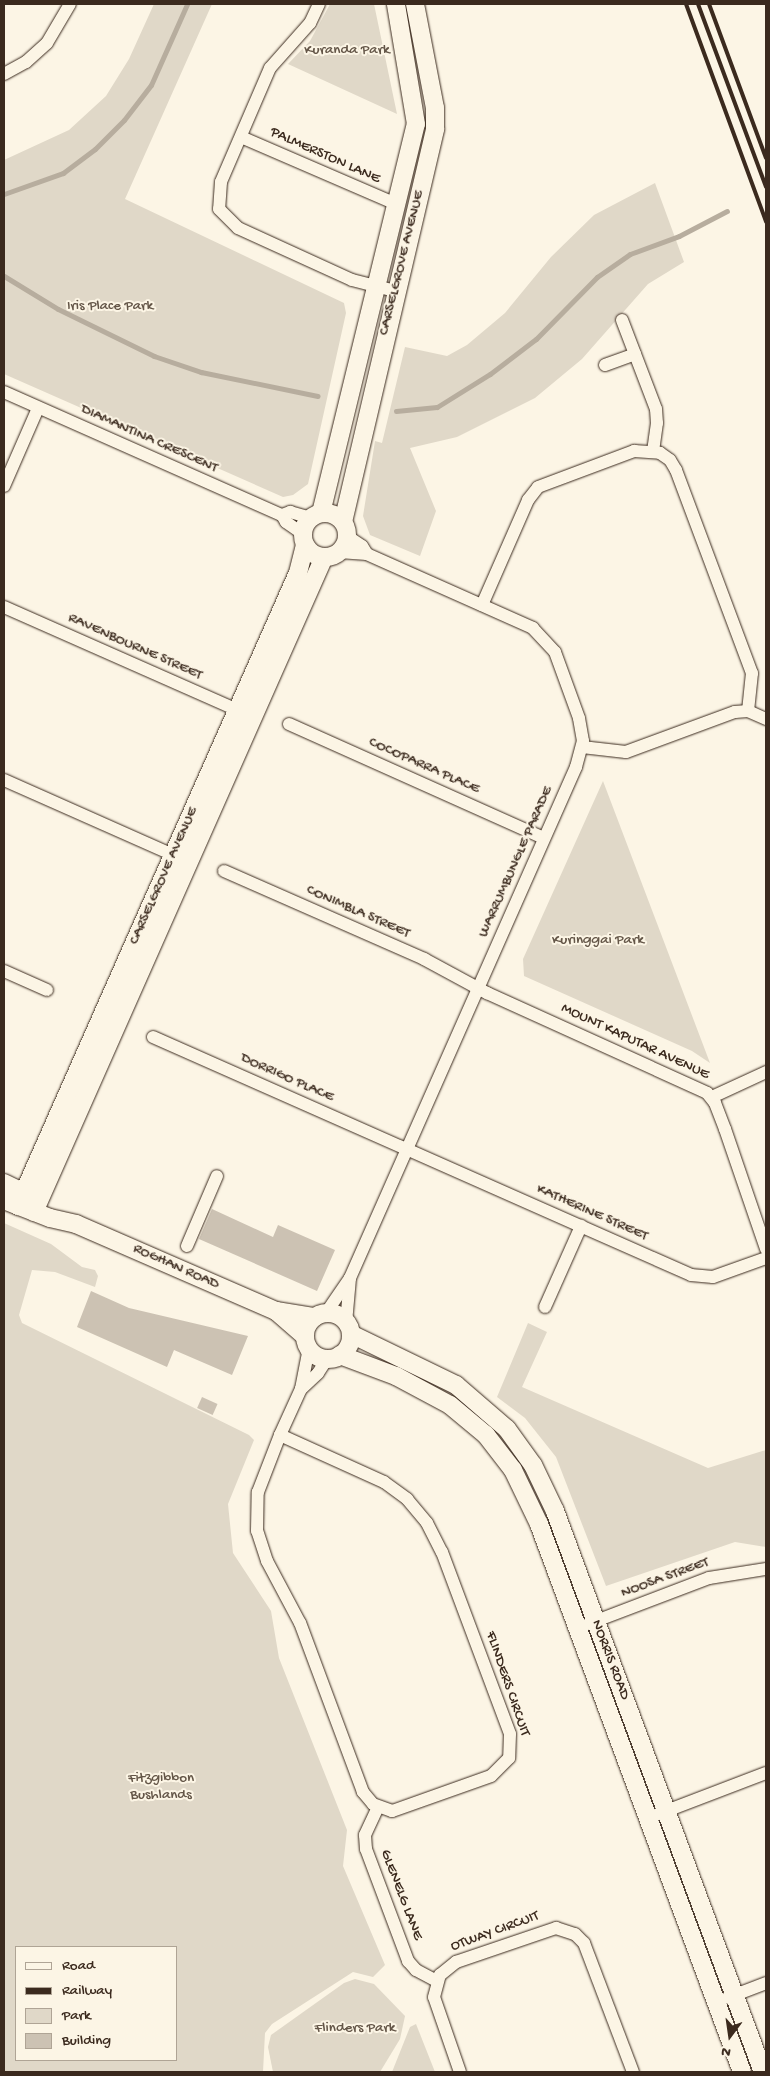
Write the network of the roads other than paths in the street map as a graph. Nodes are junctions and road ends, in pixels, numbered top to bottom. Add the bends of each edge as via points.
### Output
1 (70, 4) edge
2 (319, 4) edge
3 (396, 4) edge
4 (415, 4) edge
5 (4, 74) edge
6 (241, 136) junction
7 (396, 204) junction
8 (375, 287) junction
9 (395, 291) junction
10 (622, 320) dead end
11 (635, 354) junction
12 (605, 365) dead end
13 (4, 392) edge
14 (38, 408) junction
15 (653, 450) junction
16 (4, 486) edge
17 (282, 514) junction
18 (316, 515) junction
19 (345, 529) junction
20 (304, 540) junction
21 (332, 554) junction
22 (367, 554) junction
23 (482, 605) junction
24 (4, 607) edge
25 (748, 711) junction
26 (245, 714) junction
27 (766, 718) edge
28 (289, 724) dead end
29 (582, 747) junction
30 (4, 780) edge
31 (544, 838) junction
32 (181, 858) junction
33 (224, 871) dead end
34 (4, 971) edge
35 (478, 988) junction
36 (47, 990) dead end
37 (153, 1037) dead end
38 (766, 1072) edge
39 (712, 1098) junction
40 (407, 1149) junction
41 (217, 1176) dead end
42 (4, 1183) edge
43 (24, 1202) edge
44 (580, 1226) junction
45 (187, 1246) dead end
46 (766, 1249) edge
47 (766, 1258) edge
48 (350, 1278) junction
49 (545, 1307) dead end
50 (276, 1311) junction
51 (321, 1315) junction
52 (349, 1328) junction
53 (307, 1342) junction
54 (333, 1357) junction
55 (301, 1389) junction
56 (280, 1435) junction
57 (766, 1569) edge
58 (595, 1621) junction
59 (577, 1628) junction
60 (766, 1773) edge
61 (378, 1808) junction
62 (667, 1812) junction
63 (648, 1818) junction
64 (437, 1981) junction
65 (766, 1983) edge
66 (735, 1995) junction
67 (716, 2002) junction
68 (460, 2072) edge
69 (633, 2072) edge
70 (742, 2072) edge
71 (764, 2072) edge

1 - 5 street via 47,42 26,62
2 - 6 street via 303,32 274,61
3 - 7 main road, CARSELGROVE AVENUE via 416,118
4 - 9 main road, CARSELGROVE AVENUE via 436,118
6 - 7 street, PALMERSTON LANE
6 - 8 street via 219,189 219,210 228,222 338,274
7 - 8 main road, CARSELGROVE AVENUE
8 - 9 street
8 - 18 main road, CARSELGROVE AVENUE
9 - 19 main road, CARSELGROVE AVENUE
10 - 11 street
11 - 12 street
11 - 15 street via 657,416
13 - 14 street, DIAMANTINA CRESCENT
14 - 16 street
14 - 17 street, DIAMANTINA CRESCENT
15 - 23 street via 634,452 538,487 528,500
15 - 25 street via 666,456 676,470 752,673
17 - 18 street, DIAMANTINA CRESCENT
17 - 20 street, DIAMANTINA CRESCENT
18 - 19 main road via 333,514
18 - 20 main road
19 - 21 main road
19 - 22 street, WARRUMBUNGLE PARADE
20 - 21 main road via 313,553
20 - 26 main road, CARSELGROVE AVENUE via 298,573
21 - 22 street, WARRUMBUNGLE PARADE
21 - 26 main road, CARSELGROVE AVENUE
22 - 23 street, WARRUMBUNGLE PARADE
23 - 29 street, WARRUMBUNGLE PARADE via 525,623 550,643 579,718
24 - 26 street, RAVENBOURNE STREET
25 - 27 street
25 - 29 street via 730,714 626,752
26 - 32 main road, CARSELGROVE AVENUE
28 - 31 street, COCOPARRA PLACE
29 - 31 street, WARRUMBUNGLE PARADE
30 - 32 street
31 - 35 street, WARRUMBUNGLE PARADE
32 - 43 main road, CARSELGROVE AVENUE
33 - 35 street, CONIMBLA STREET via 438,965
34 - 36 street
35 - 39 street, MOUNT KAPUTAR AVENUE via 691,1084
35 - 40 street, WARRUMBUNGLE PARADE
37 - 40 street, DORRIGO PLACE
38 - 39 street
39 - 46 street, MOUNT KAPUTAR AVENUE
40 - 44 street, KATHERINE STREET
40 - 48 street, WARRUMBUNGLE PARADE
41 - 45 street
42 - 43 main road, ROGHAN ROAD
43 - 50 main road, ROGHAN ROAD
44 - 47 street, KATHERINE STREET via 698,1277 713,1277
44 - 49 street
48 - 51 street, WARRUMBUNGLE PARADE
48 - 52 street, WARRUMBUNGLE PARADE
50 - 51 main road, ROGHAN ROAD
50 - 53 main road, ROGHAN ROAD
51 - 52 main road via 334,1314
51 - 53 main road via 306,1329
52 - 54 main road via 348,1346
52 - 58 main road, NORRIS ROAD via 456,1385 507,1429 544,1486
53 - 54 main road
53 - 55 street
54 - 55 street
54 - 59 main road, NORRIS ROAD via 374,1367 431,1393 486,1435 526,1492
55 - 56 street
56 - 61 street via 256,1504 261,1547 297,1616 365,1797
56 - 61 street, FLINDERS CIRCUIT via 384,1482 419,1512 442,1552 510,1734 509,1758 491,1776 398,1810
57 - 58 street, NOOSA STREET via 709,1578
58 - 59 street, NOOSA STREET
58 - 62 main road, NORRIS ROAD
59 - 63 main road, NORRIS ROAD
60 - 62 street
61 - 64 street, GLENELG LANE via 365,1835 366,1849 408,1961 416,1970
62 - 63 street
62 - 66 main road, NORRIS ROAD
63 - 67 main road, NORRIS ROAD
64 - 68 street via 434,1997 437,2012
64 - 69 street, OTWAY CIRCUIT via 445,1969 456,1962 549,1929 569,1931 584,1943
65 - 66 street
66 - 67 street
66 - 71 main road, NORRIS ROAD
67 - 70 main road, NORRIS ROAD

